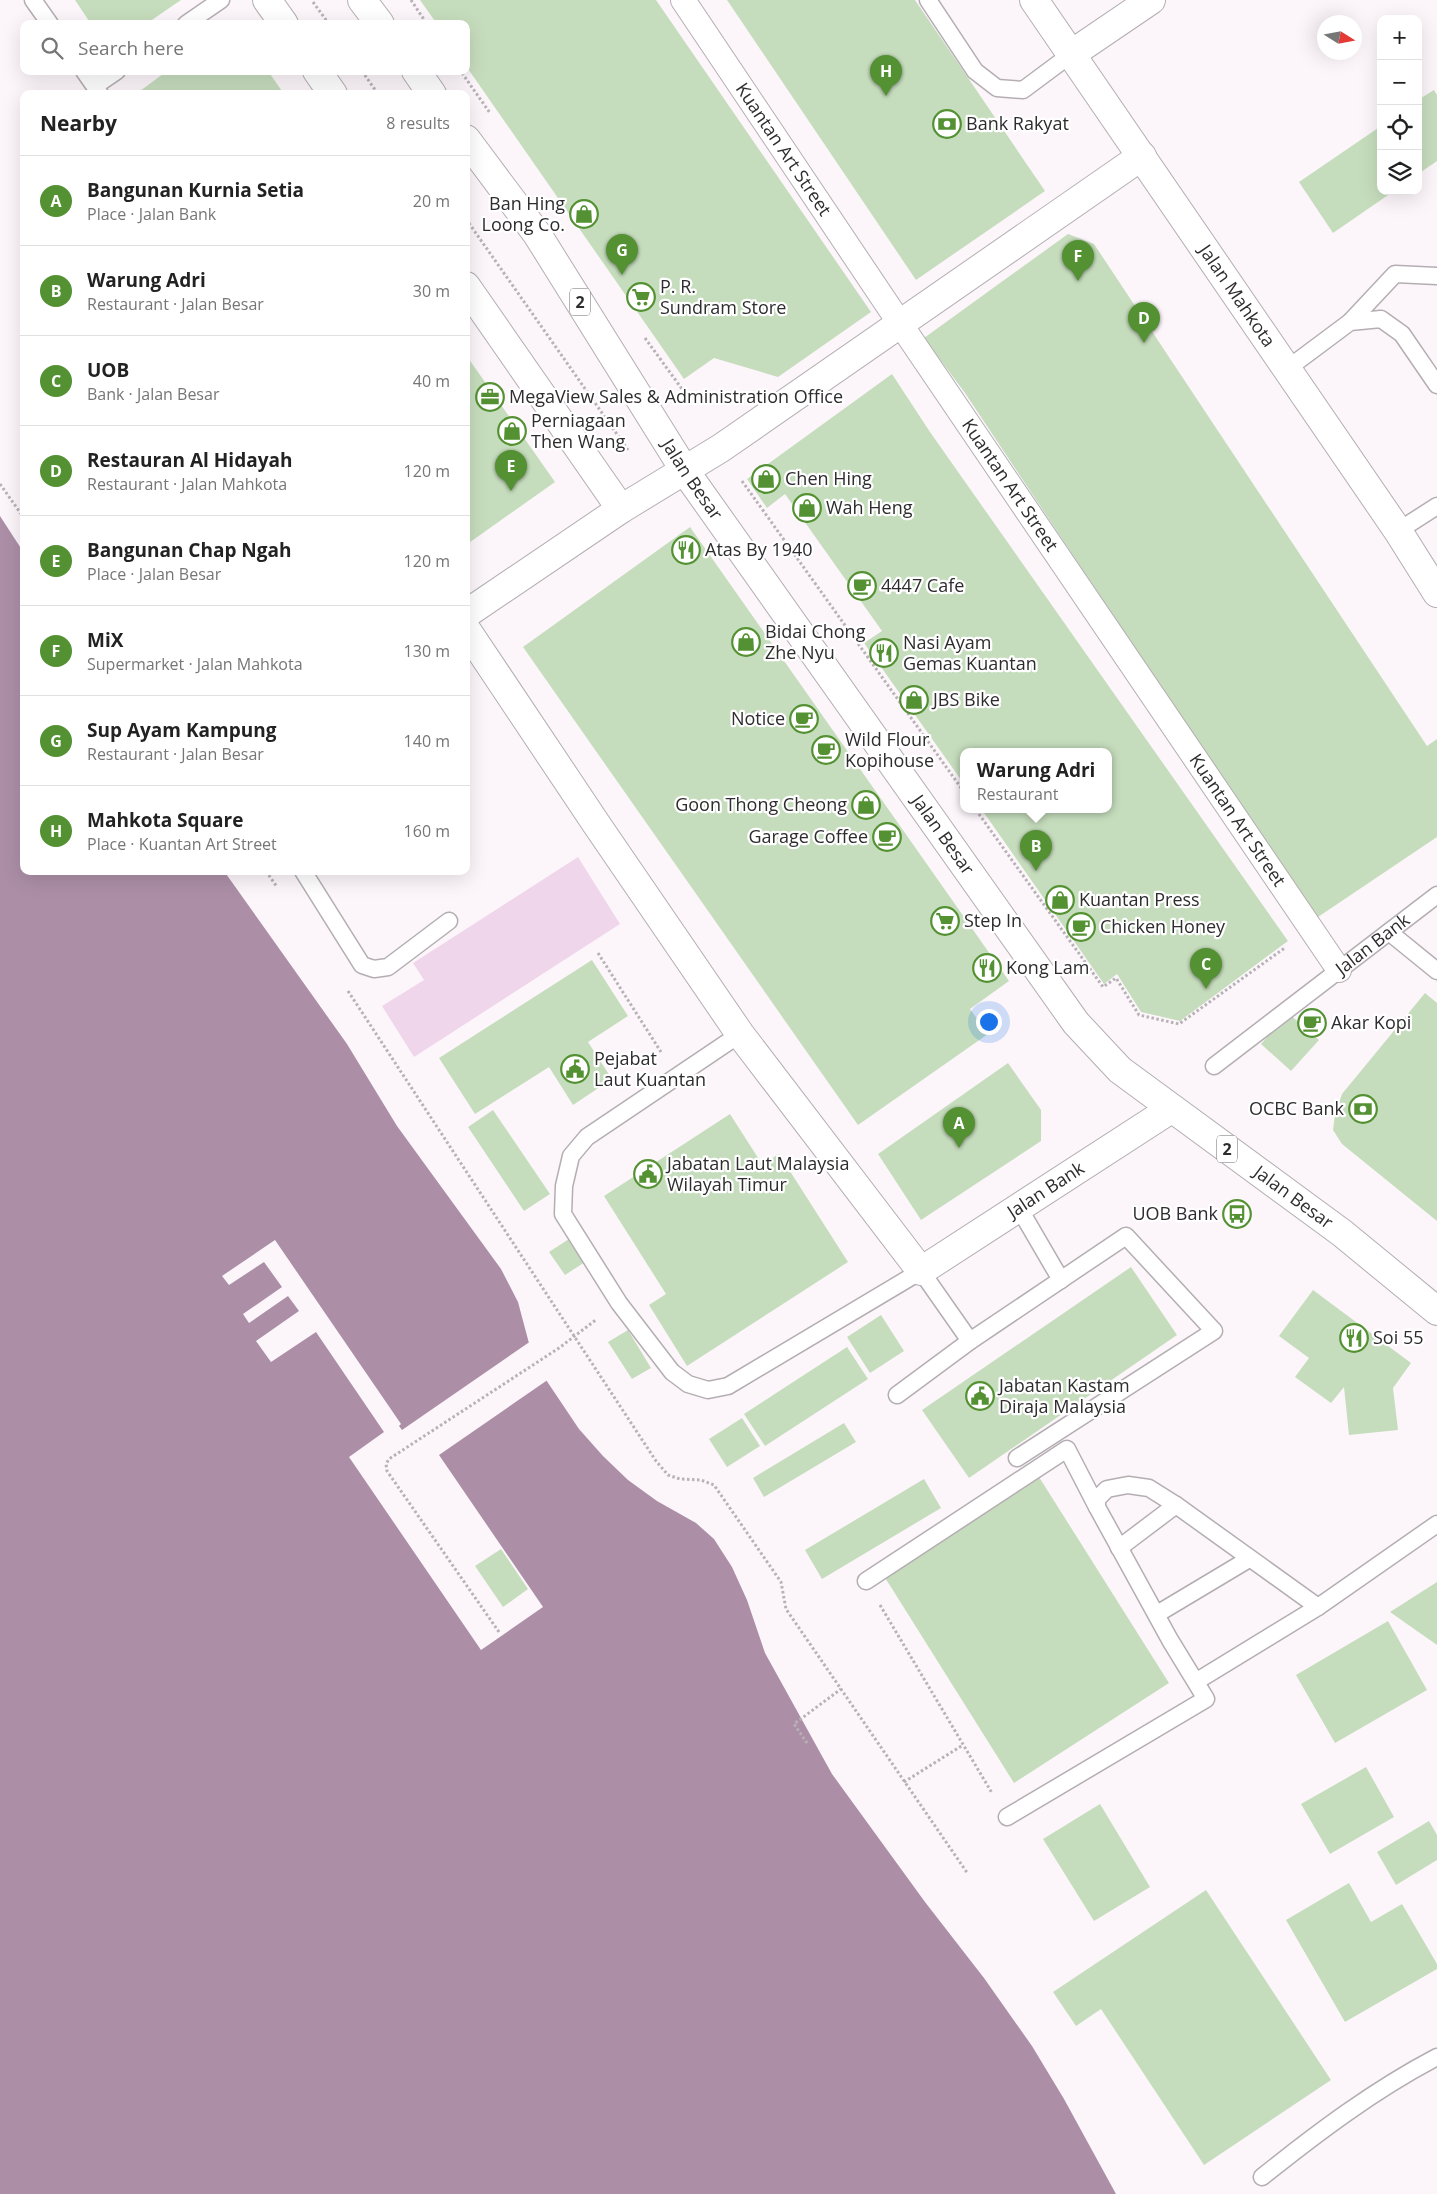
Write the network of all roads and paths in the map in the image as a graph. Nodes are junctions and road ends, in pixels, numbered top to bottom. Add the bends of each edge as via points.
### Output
1 (33, 0) edge
2 (221, 0) edge
3 (267, 0) edge
4 (312, 0) edge
5 (362, 0) edge
6 (410, 0) edge
7 (683, 0) edge
8 (928, 0) edge
9 (1034, 0) edge
10 (1151, 0) edge
11 (47, 20) edge
12 (192, 20) edge
13 (281, 20) edge
14 (326, 20) edge
15 (377, 20) edge
16 (424, 20) edge
17 (1070, 55) junction
18 (87, 75) edge
19 (113, 75) edge
20 (320, 75) edge
21 (365, 75) edge
22 (419, 75) edge
23 (98, 90) edge
24 (329, 90) edge
25 (375, 90) edge
26 (429, 90) edge
27 (470, 144) edge
28 (1142, 156) junction
29 (470, 225) edge
30 (1437, 276) edge
31 (470, 292) edge
32 (1350, 322) junction
33 (901, 325) junction
34 (1287, 369) junction
35 (1437, 386) edge
36 (628, 450) dead end
37 (685, 471) junction
38 (742, 481) dead end
39 (0, 484) edge
40 (1437, 506) edge
41 (621, 509) junction
42 (20, 512) edge
43 (1398, 531) junction
44 (1437, 593) edge
45 (470, 611) edge
46 (470, 635) edge
47 (960, 786) edge
48 (978, 813) edge
49 (269, 875) edge
50 (306, 875) edge
51 (278, 888) dead end
52 (1437, 895) edge
53 (449, 922) dead end
54 (1310, 929) junction
55 (1389, 932) junction
56 (598, 953) dead end
57 (1339, 970) junction
58 (1437, 971) edge
59 (345, 986) dead end
60 (740, 1034) junction
61 (1214, 1066) dead end
62 (676, 1076) junction
63 (1171, 1109) junction
64 (1019, 1208) junction
65 (920, 1271) junction
66 (1061, 1280) junction
67 (619, 1303) junction
68 (1437, 1311) edge
69 (575, 1336) junction
70 (970, 1341) junction
71 (897, 1395) dead end
72 (1017, 1458) dead end
73 (1176, 1505) junction
74 (1096, 1508) junction
75 (1437, 1524) edge
76 (1119, 1548) junction
77 (1249, 1559) junction
78 (866, 1581) joint
79 (1318, 1607) junction
80 (1157, 1614) junction
81 (499, 1632) dead end
82 (1197, 1681) junction
83 (841, 1689) junction
84 (807, 1743) dead end
85 (963, 1745) junction
86 (904, 1782) junction
87 (1007, 1817) joint
88 (968, 1874) dead end
89 (1437, 2057) edge
90 (1262, 2177) dead end

1 - 11 lane
2 - 12 lane
3 - 13 main road
4 - 14 path
5 - 15 main road
6 - 16 path
7 - 33 street, Kuantan Art Street
8 - 17 lane via 975,71 997,88 1023,90
9 - 17 main road, Jalan Mahkota
10 - 17 main road
17 - 28 main road, Jalan Mahkota
18 - 23 lane
19 - 23 lane
20 - 24 main road
21 - 25 path
22 - 26 main road
27 - 37 main road, Jalan Besar / 2 via 537,234
28 - 33 main road
28 - 34 main road, Jalan Mahkota
29 - 36 path
30 - 32 lane via 1395,274
31 - 41 main road
32 - 34 lane
32 - 35 lane via 1381,319 1402,334
33 - 37 main road
33 - 54 street, Kuantan Art Street
34 - 43 main road, Jalan Mahkota
37 - 41 main road
37 - 63 main road, Jalan Besar / 2 via 1076,1022 1120,1070
38 - 47 path
39 - 42 path
40 - 43 lane
41 - 45 main road
43 - 44 main road, Jalan Mahkota
46 - 60 main road
48 - 54 path via 1103,987 1116,978 1139,1015 1179,1024
49 - 51 path
50 - 53 lane via 362,965 374,969 388,967
52 - 55 lane, Jalan Bank
54 - 57 street, Kuantan Art Street
55 - 57 lane, Jalan Bank
55 - 58 lane
56 - 62 path
57 - 61 lane, Jalan Bank
59 - 69 path
60 - 62 lane
60 - 65 main road
62 - 67 lane via 587,1137 571,1156 564,1186 563,1214
63 - 64 main road, Jalan Bank
63 - 68 main road, Jalan Besar / 2 via 1342,1233
64 - 65 main road, Jalan Bank
64 - 66 lane
65 - 67 lane via 728,1386 708,1390 688,1384 672,1372
65 - 70 lane
66 - 70 lane
66 - 72 lane via 1126,1236 1214,1332
67 - 69 path
69 - 81 path via 386,1464 387,1471
69 - 83 path via 668,1475 714,1485 781,1582 786,1609
70 - 71 lane
73 - 74 lane via 1149,1488 1128,1485 1107,1489 1097,1499
73 - 76 lane
73 - 77 lane
74 - 76 lane
74 - 78 lane via 1067,1449
75 - 79 lane
76 - 80 lane
77 - 79 lane
77 - 80 lane
78 - 85 path
79 - 82 lane
80 - 82 lane
82 - 87 lane via 1206,1699
83 - 84 path via 794,1724
83 - 86 path
85 - 86 path
85 - 87 path
86 - 88 path
89 - 90 lane via 1313,2136

